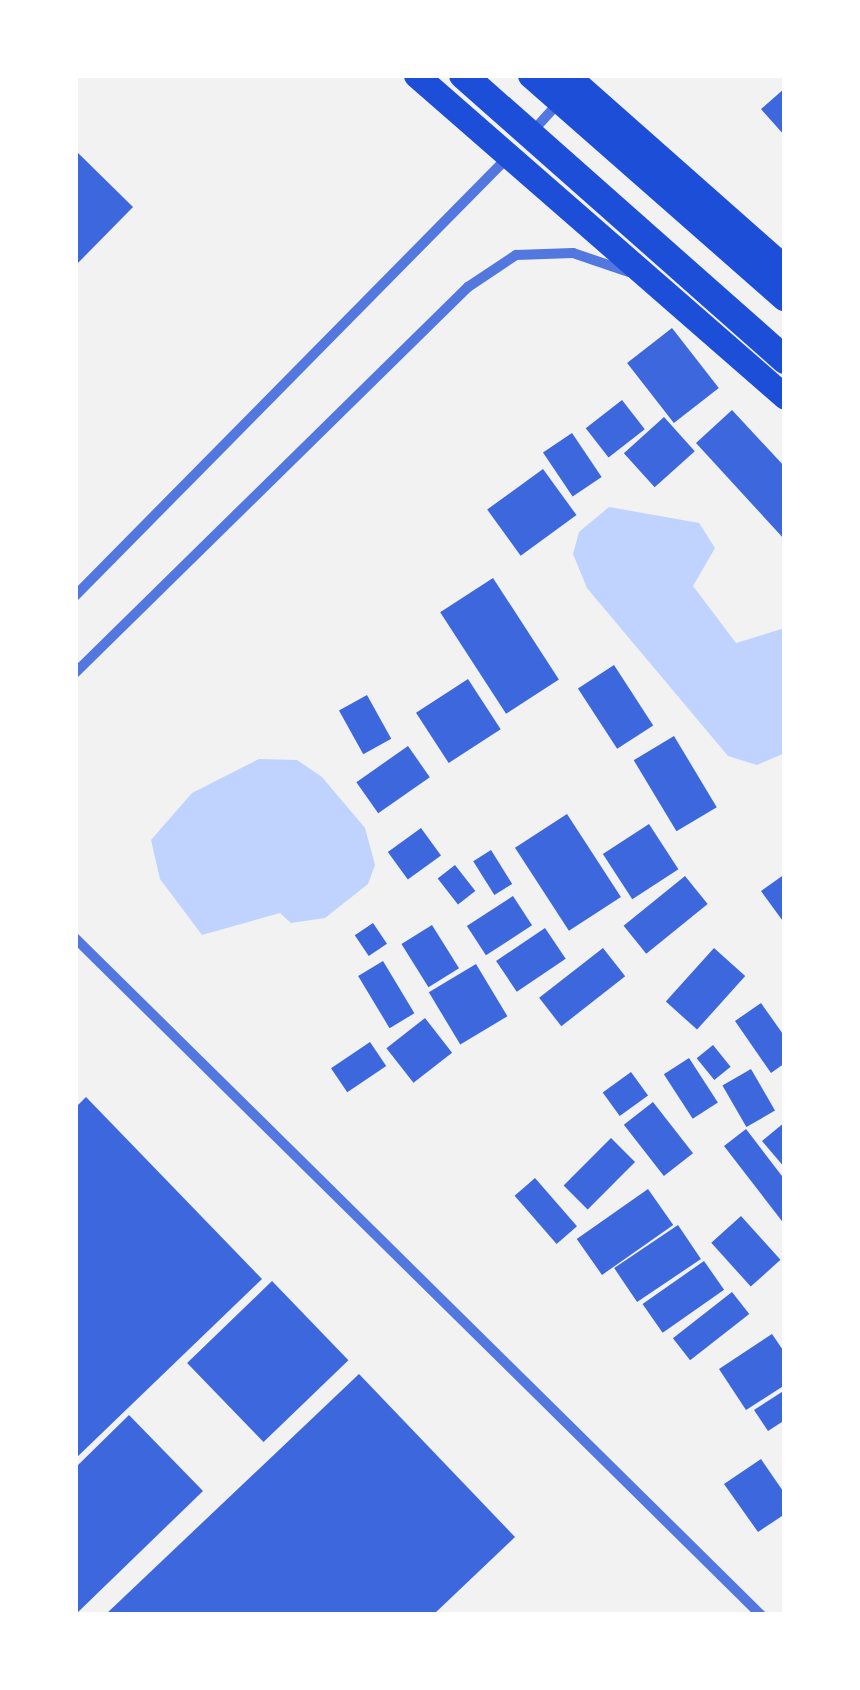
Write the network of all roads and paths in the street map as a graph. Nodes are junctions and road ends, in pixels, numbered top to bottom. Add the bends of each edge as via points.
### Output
1 (416, 75) edge
2 (463, 75) edge
3 (532, 75) edge
4 (572, 79) edge
5 (508, 158) junction
6 (785, 268) edge
7 (658, 282) junction
8 (785, 297) edge
9 (785, 360) edge
10 (785, 397) edge
11 (75, 596) edge
12 (75, 673) edge
13 (75, 938) edge
14 (761, 1615) edge

1 - 5 main road
2 - 9 highway
3 - 8 highway
4 - 5 street
4 - 6 main road
5 - 7 main road
5 - 11 street
7 - 10 main road
7 - 12 street via 573,253 516,255
13 - 14 street

